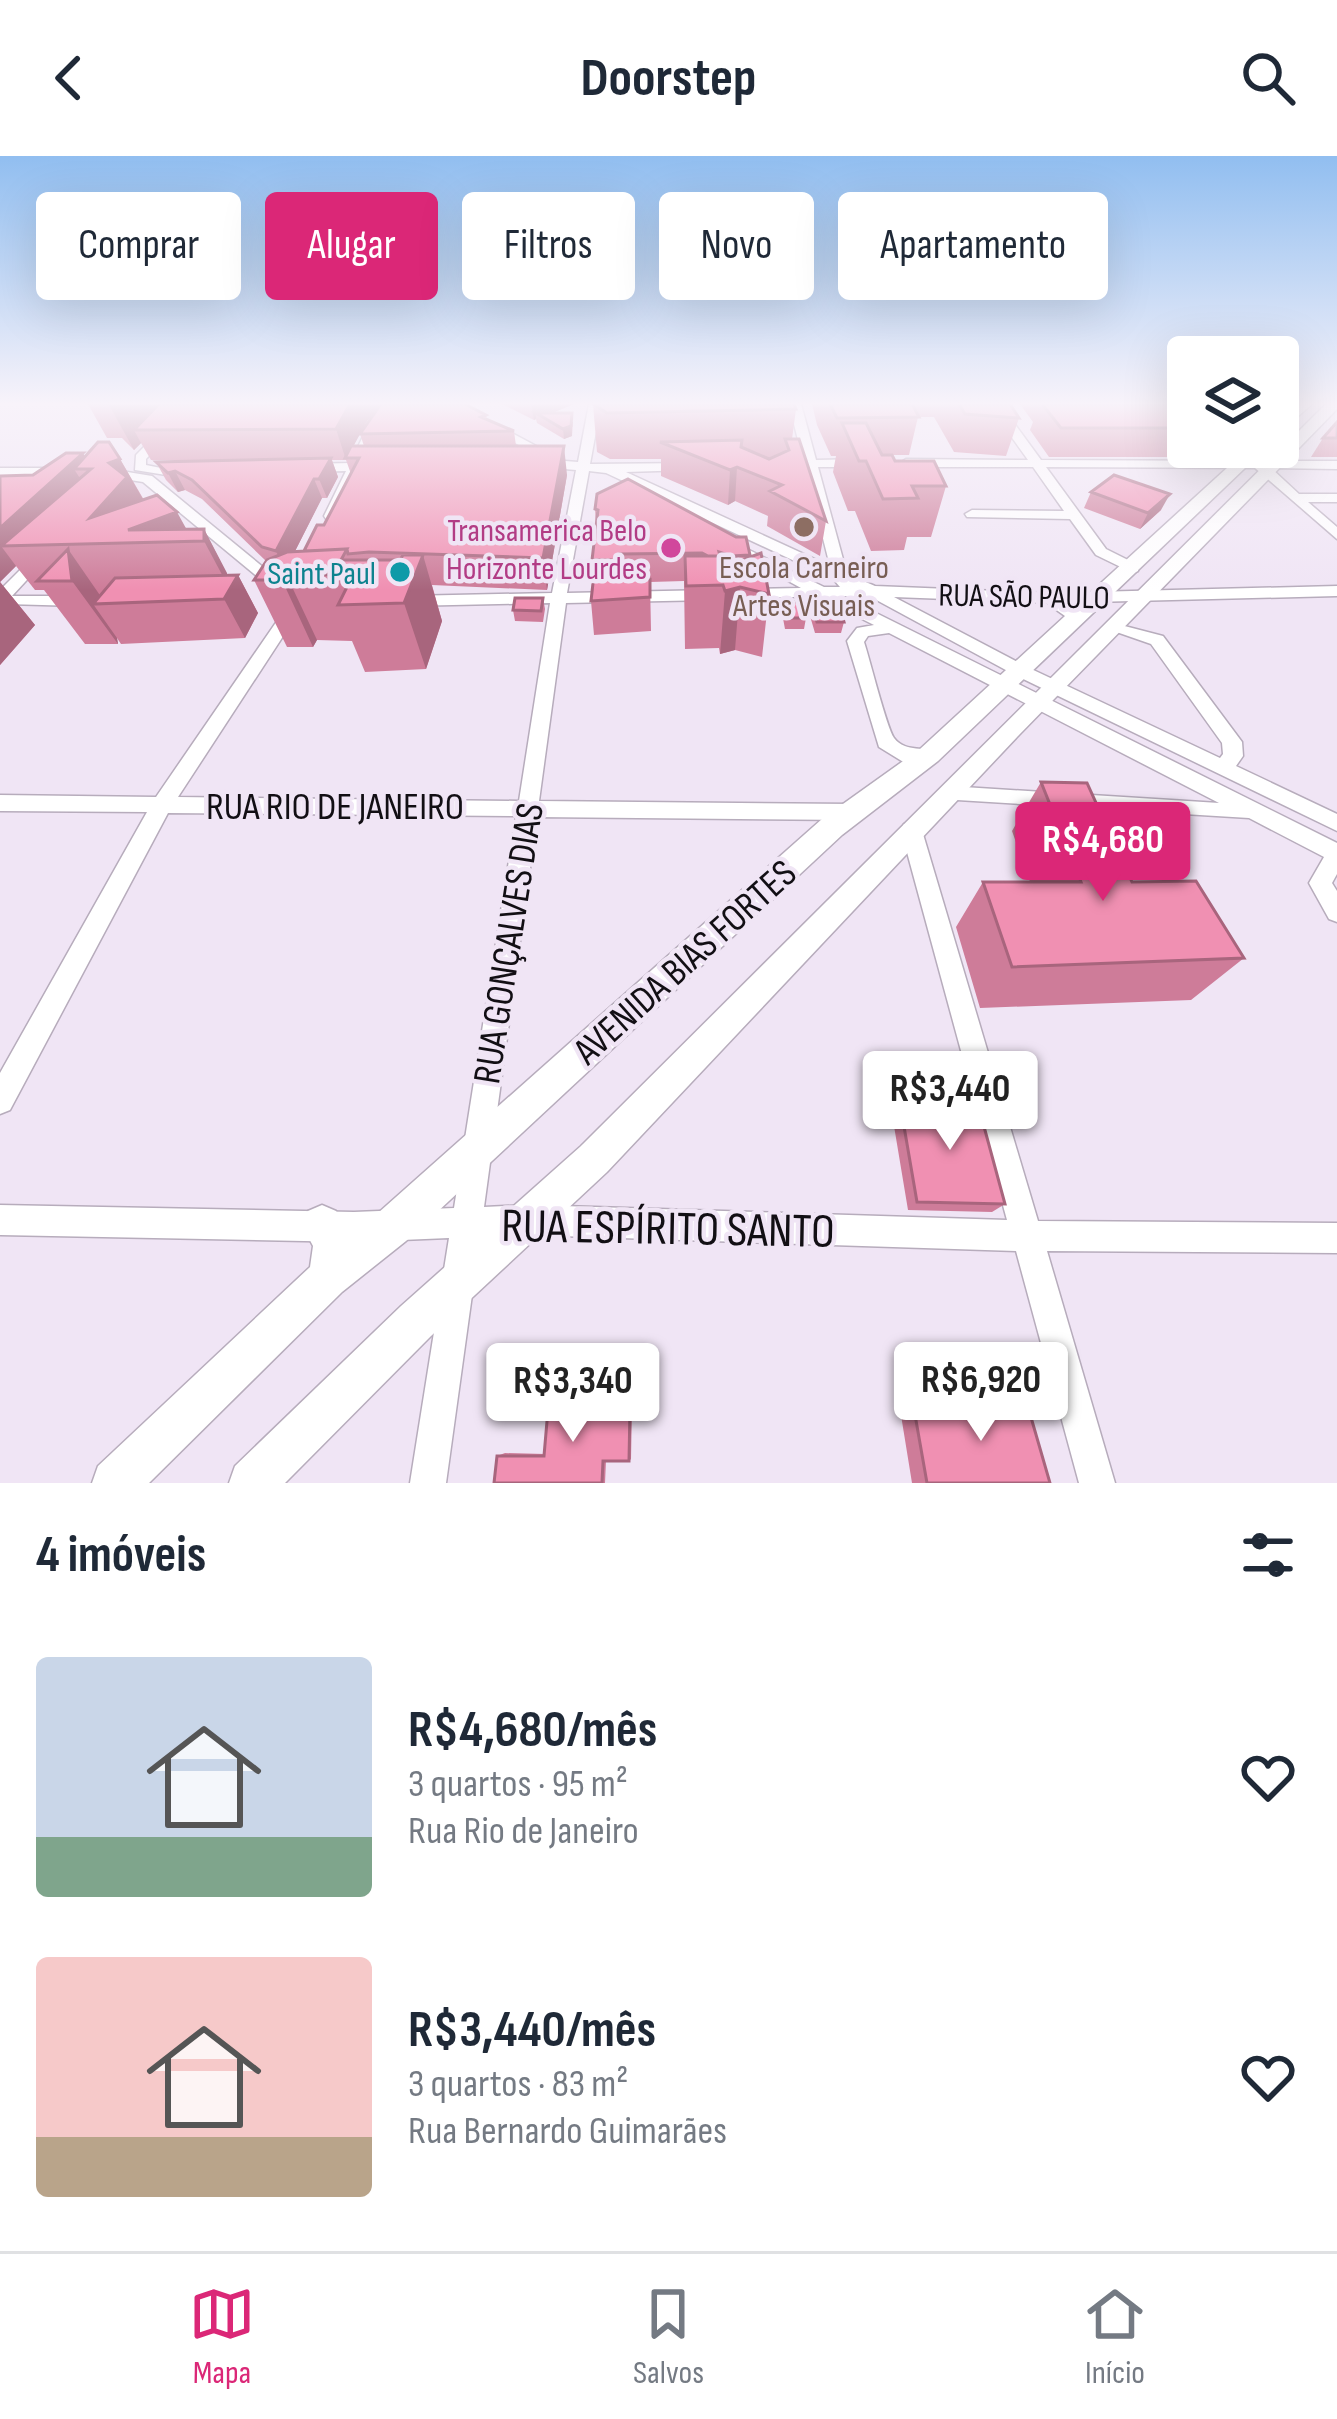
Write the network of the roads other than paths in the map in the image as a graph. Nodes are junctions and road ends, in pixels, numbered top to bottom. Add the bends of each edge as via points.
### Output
1 (399, 466) edge
2 (584, 466) joint
3 (716, 466) edge
4 (807, 466) edge
5 (1035, 466) edge
6 (352, 467) junction
7 (134, 468) junction
8 (1246, 468) edge
9 (1248, 468) edge
10 (1264, 468) edge
11 (282, 469) edge
12 (0, 472) edge
13 (165, 472) junction
14 (188, 472) edge
15 (606, 477) junction
16 (147, 479) junction
17 (1296, 498) junction
18 (1337, 498) edge
19 (972, 514) dead end
20 (1070, 514) junction
21 (679, 522) edge
22 (327, 524) edge
23 (1337, 535) edge
24 (722, 542) edge
25 (51, 547) edge
26 (1132, 568) junction
27 (300, 576) edge
28 (838, 588) junction
29 (282, 589) junction
30 (872, 591) junction
31 (1337, 591) edge
32 (559, 596) junction
33 (1142, 596) junction
34 (1102, 597) junction
35 (1052, 598) junction
36 (4, 599) edge
37 (98, 602) edge
38 (392, 602) edge
39 (1077, 619) junction
40 (892, 628) junction
41 (1112, 628) junction
42 (1012, 679) junction
43 (1045, 696) junction
44 (929, 755) junction
45 (1222, 768) junction
46 (948, 794) junction
47 (0, 803) edge
48 (162, 804) junction
49 (1297, 804) junction
50 (1337, 804) edge
51 (527, 806) junction
52 (1255, 812) junction
53 (833, 817) junction
54 (1337, 824) edge
55 (912, 830) junction
56 (1337, 854) edge
57 (879, 863) junction
58 (925, 883) junction
59 (1337, 912) edge
60 (0, 1100) edge
61 (476, 1148) junction
62 (0, 1220) edge
63 (530, 1220) junction
64 (466, 1223) junction
65 (322, 1225) junction
66 (392, 1227) junction
67 (1028, 1236) junction
68 (1337, 1238) edge
69 (328, 1278) junction
70 (456, 1283) junction
71 (115, 1483) edge
72 (252, 1483) edge
73 (428, 1483) edge
74 (1097, 1483) edge

1 - 6 street
2 - 15 street
2 - 32 street, RUA GONÇALVES DIAS
3 - 15 street
4 - 28 street
5 - 20 street
6 - 11 street
6 - 22 street
7 - 12 street
7 - 13 street
7 - 16 street
8 - 26 main road, AVENIDA BIAS FORTES
9 - 33 main road, AVENIDA BIAS FORTES
10 - 17 street
13 - 14 street
13 - 16 street
15 - 21 street
15 - 28 street
16 - 29 street
17 - 18 street
17 - 23 street
19 - 20 street
20 - 26 street via 1101,552
24 - 28 street
25 - 36 street
26 - 34 main road, AVENIDA BIAS FORTES
27 - 29 street
28 - 30 street, RUA SÃO PAULO
28 - 32 street, RUA SÃO PAULO
28 - 40 street
29 - 48 street via 320,604 280,614
30 - 35 street, RUA SÃO PAULO
30 - 42 street
31 - 33 street, RUA SÃO PAULO
32 - 38 street, RUA SÃO PAULO
32 - 51 street, RUA GONÇALVES DIAS
33 - 34 street, RUA SÃO PAULO
33 - 41 main road, AVENIDA BIAS FORTES
34 - 35 street, RUA SÃO PAULO
34 - 39 main road, AVENIDA BIAS FORTES
35 - 39 main road
36 - 37 street
39 - 42 main road, AVENIDA BIAS FORTES
40 - 42 street
40 - 44 street via 855,641 886,742 905,756
41 - 43 main road, AVENIDA BIAS FORTES
41 - 45 street via 1157,640 1232,742
42 - 43 street
42 - 44 main road, AVENIDA BIAS FORTES
43 - 45 street
43 - 46 main road, AVENIDA BIAS FORTES
43 - 52 street
44 - 53 main road, AVENIDA BIAS FORTES
45 - 49 street
46 - 52 street
46 - 55 main road, AVENIDA BIAS FORTES
47 - 48 street, RUA RIO DE JANEIRO
48 - 51 street, RUA RIO DE JANEIRO
48 - 60 street
49 - 50 street
49 - 54 street
51 - 53 street, RUA RIO DE JANEIRO
51 - 61 street, RUA GONÇALVES DIAS
52 - 56 street
53 - 61 main road, AVENIDA BIAS FORTES
55 - 57 main road, AVENIDA BIAS FORTES
55 - 58 street
56 - 59 street via 1320,883
57 - 58 street
57 - 63 main road, AVENIDA BIAS FORTES
58 - 67 street
61 - 64 street, RUA GONÇALVES DIAS
61 - 66 main road, AVENIDA BIAS FORTES
62 - 65 street, RUA ESPÍRITO SANTO
63 - 64 street, RUA ESPÍRITO SANTO
63 - 67 street, RUA ESPÍRITO SANTO
63 - 70 main road, AVENIDA BIAS FORTES
64 - 66 street, RUA ESPÍRITO SANTO
64 - 70 street, RUA GONÇALVES DIAS
65 - 66 street, RUA ESPÍRITO SANTO
65 - 69 main road via 334,1242
66 - 69 main road, AVENIDA BIAS FORTES
67 - 68 street, RUA ESPÍRITO SANTO
67 - 74 street
69 - 71 main road, AVENIDA BIAS FORTES
70 - 72 main road, AVENIDA BIAS FORTES
70 - 73 street, RUA GONÇALVES DIAS

